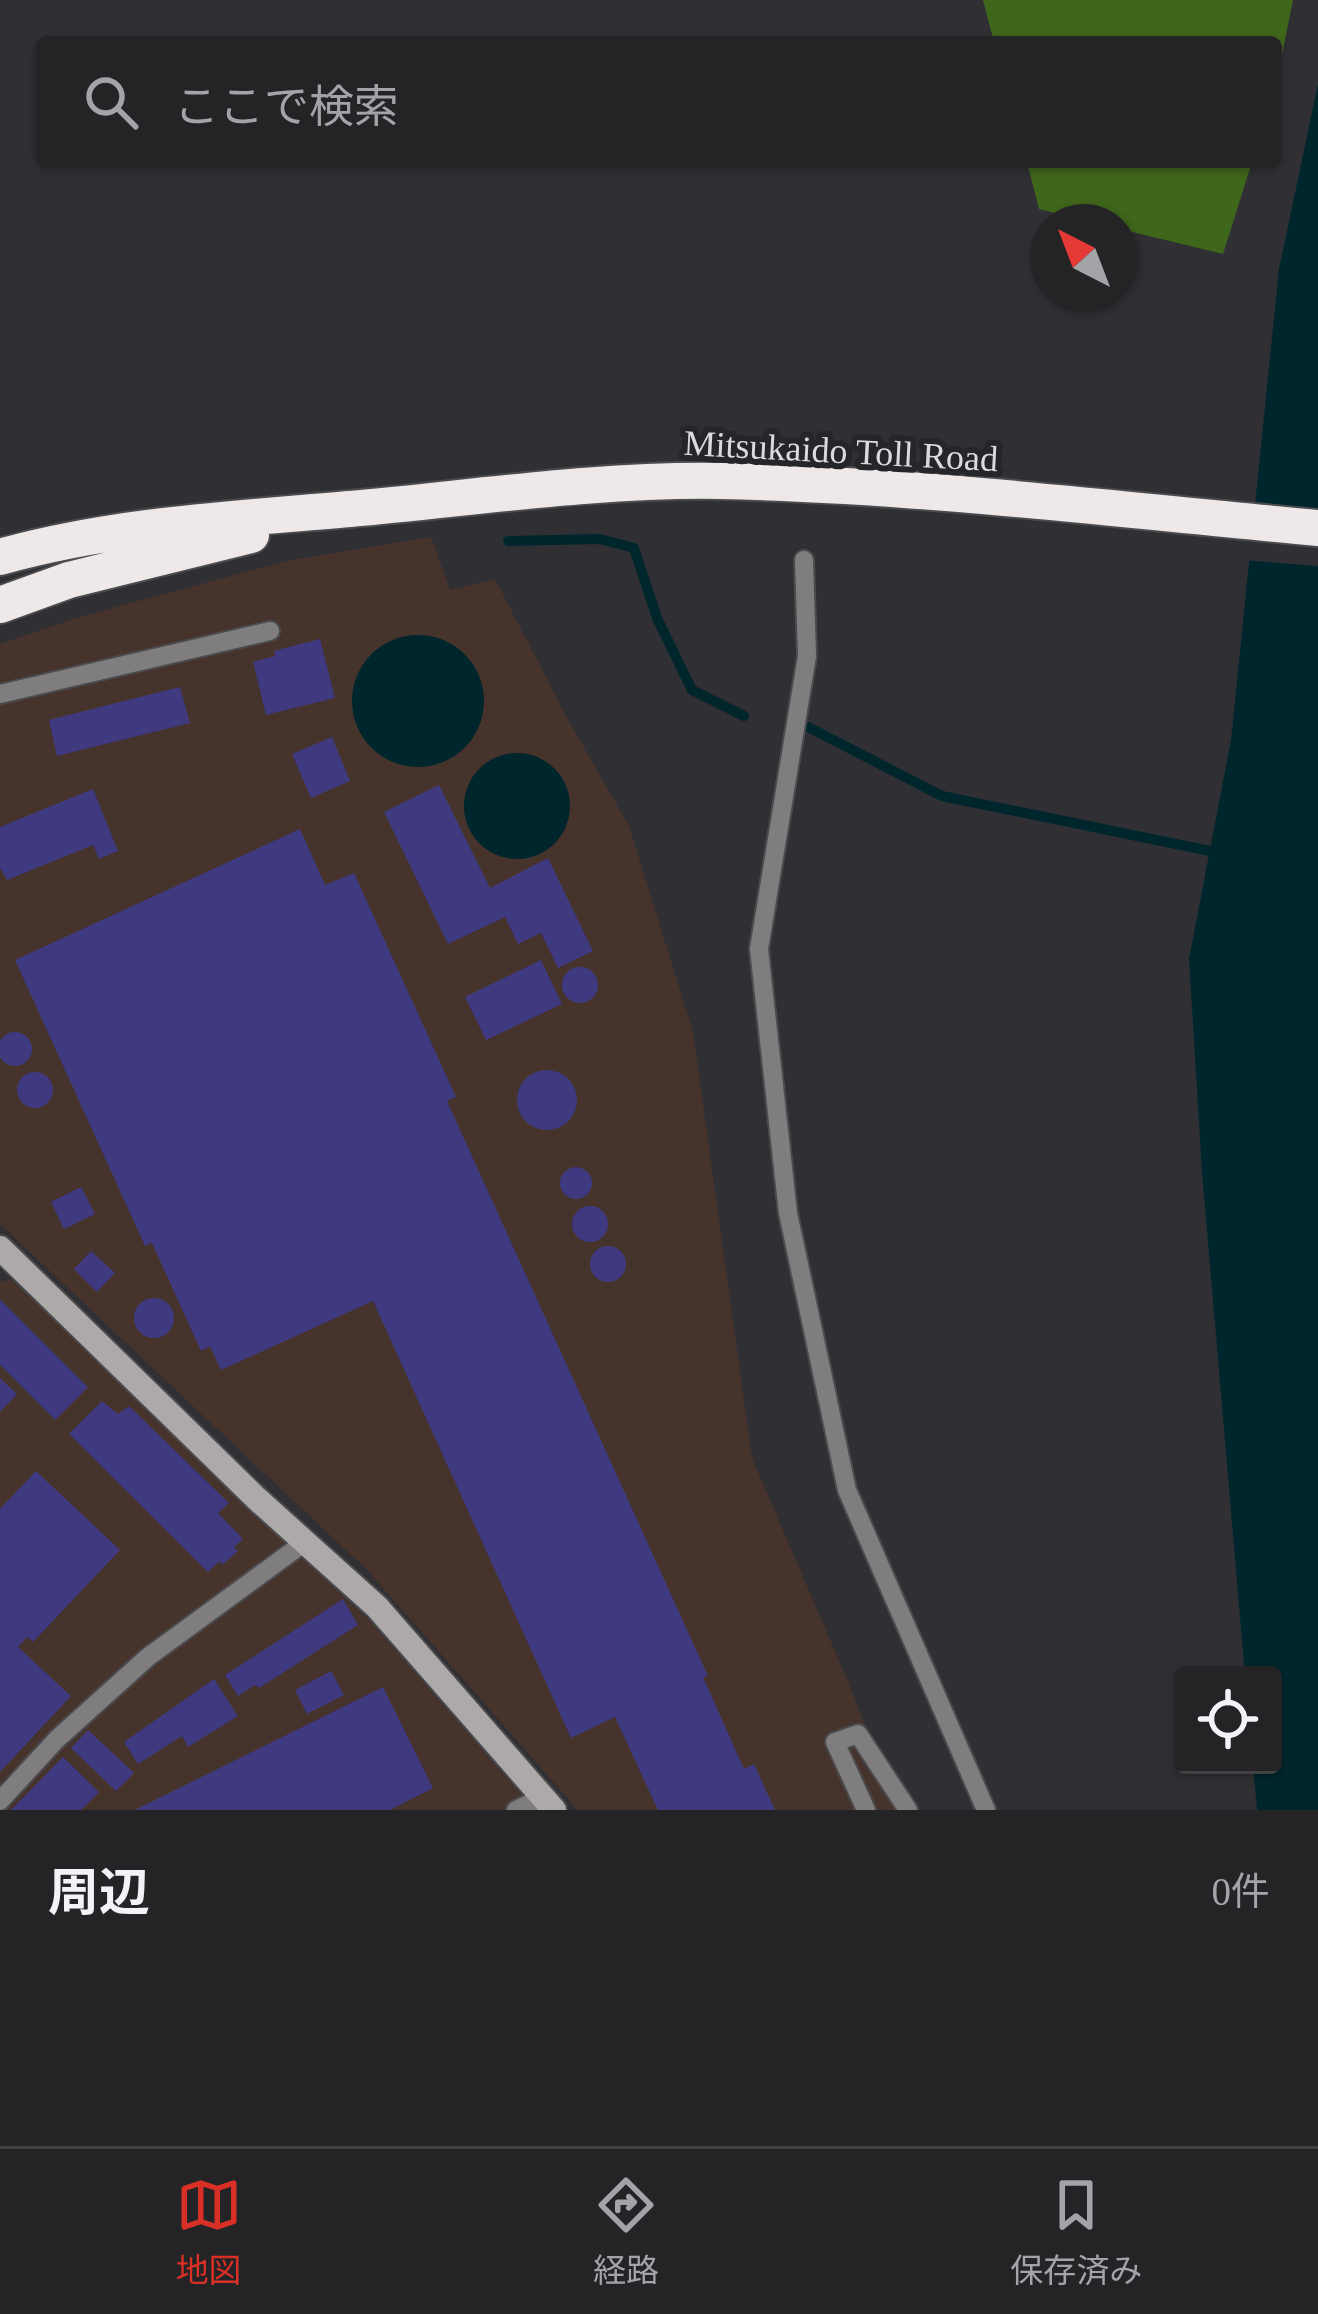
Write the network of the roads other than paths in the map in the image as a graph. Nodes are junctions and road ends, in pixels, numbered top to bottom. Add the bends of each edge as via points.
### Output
1 (359, 508) junction
2 (1318, 528) edge
3 (0, 557) edge
4 (804, 560) dead end
5 (0, 605) edge
6 (270, 631) dead end
7 (0, 694) edge
8 (0, 1248) edge
9 (305, 1542) junction
10 (0, 1801) edge
11 (549, 1804) edge
12 (516, 1810) edge
13 (866, 1810) edge
14 (908, 1810) edge
15 (986, 1810) edge

1 - 2 highway, Mitsukaido Toll Road via 721,481
1 - 3 highway, Mitsukaido Toll Road via 187,523
1 - 5 highway, Mitsukaido Toll Road via 69,580
4 - 15 lane via 807,656 759,949 788,1213 848,1490
6 - 7 lane
8 - 9 street
9 - 10 lane via 148,1657
9 - 11 street via 377,1607
11 - 12 lane
13 - 14 lane via 835,1742 858,1734

